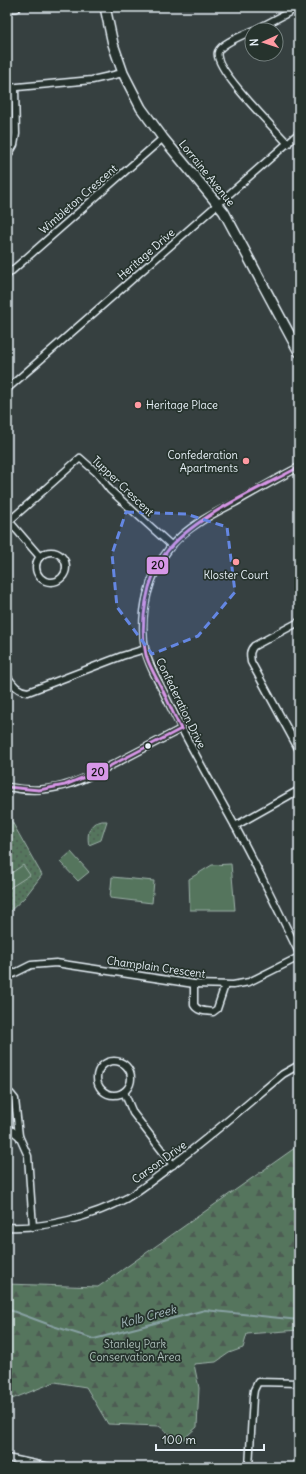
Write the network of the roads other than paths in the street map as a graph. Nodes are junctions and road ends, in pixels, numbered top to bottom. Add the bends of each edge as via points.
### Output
1 (7, 7) edge
2 (16, 7) edge
3 (105, 7) edge
4 (299, 7) edge
5 (270, 22) edge
6 (244, 35) edge
7 (123, 73) junction
8 (7, 88) edge
9 (16, 88) junction
10 (299, 133) edge
11 (163, 138) junction
12 (288, 144) junction
13 (7, 157) edge
14 (219, 204) junction
15 (7, 275) edge
16 (299, 352) edge
17 (7, 389) edge
18 (299, 467) edge
19 (8, 522) edge
20 (172, 546) junction
21 (40, 556) junction
22 (299, 622) edge
23 (145, 649) junction
24 (7, 676) edge
25 (181, 729) junction
26 (299, 750) edge
27 (7, 787) edge
28 (299, 790) edge
29 (236, 826) junction
30 (299, 953) edge
31 (299, 957) edge
32 (7, 977) edge
33 (194, 984) junction
34 (225, 985) junction
35 (299, 1065) edge
36 (7, 1092) edge
37 (124, 1092) junction
38 (7, 1127) edge
39 (20, 1136) junction
40 (173, 1165) junction
41 (7, 1227) edge
42 (33, 1227) junction
43 (299, 1383) edge
44 (7, 1458) edge
45 (49, 1467) edge
46 (249, 1467) edge

1 - 2 street
3 - 7 street, Lorraine Avenue via 113,44
4 - 5 street
6 - 12 street via 222,46 218,52 218,60 228,78
7 - 9 street via 92,80
7 - 11 street, Lorraine Avenue via 141,108
8 - 9 street
9 - 13 street via 16,134 14,146
10 - 12 street, Heritage Drive
11 - 14 street, Lorraine Avenue
11 - 15 street, Wimbleton Crescent
12 - 14 street, Heritage Drive
14 - 16 street, Lorraine Avenue
14 - 17 street, Heritage Drive
18 - 20 street, Confederation Drive via 206,518
19 - 20 street, Tupper Crescent via 80,458 110,490
19 - 21 street
20 - 23 street, Confederation Drive via 150,582 143,627
21 - 21 street via 36,566 38,575 48,582 61,578 66,565 61,555 49,552
22 - 26 street via 254,646 250,654 251,662
23 - 24 street via 28,692 18,689
23 - 25 street, Confederation Drive via 148,661
25 - 27 street via 81,781 47,790
25 - 29 street, Confederation Drive
28 - 29 street
29 - 30 street, Confederation Drive
31 - 34 street, Champlain Crescent via 249,982
32 - 33 street, Champlain Crescent via 31,965 56,963
33 - 34 street, Champlain Crescent
33 - 34 street via 196,1008 213,1012 218,1009
35 - 40 street, Carson Drive via 283,1074
36 - 39 street via 15,1099
37 - 37 street via 129,1087 130,1073 120,1062 107,1062 98,1071 97,1084 105,1094 118,1095
37 - 40 street via 133,1113
38 - 39 street
39 - 42 street via 28,1156
40 - 42 street, Carson Drive via 127,1198 92,1213
41 - 42 street, Carson Drive
43 - 46 street via 258,1382 253,1397
44 - 45 street

